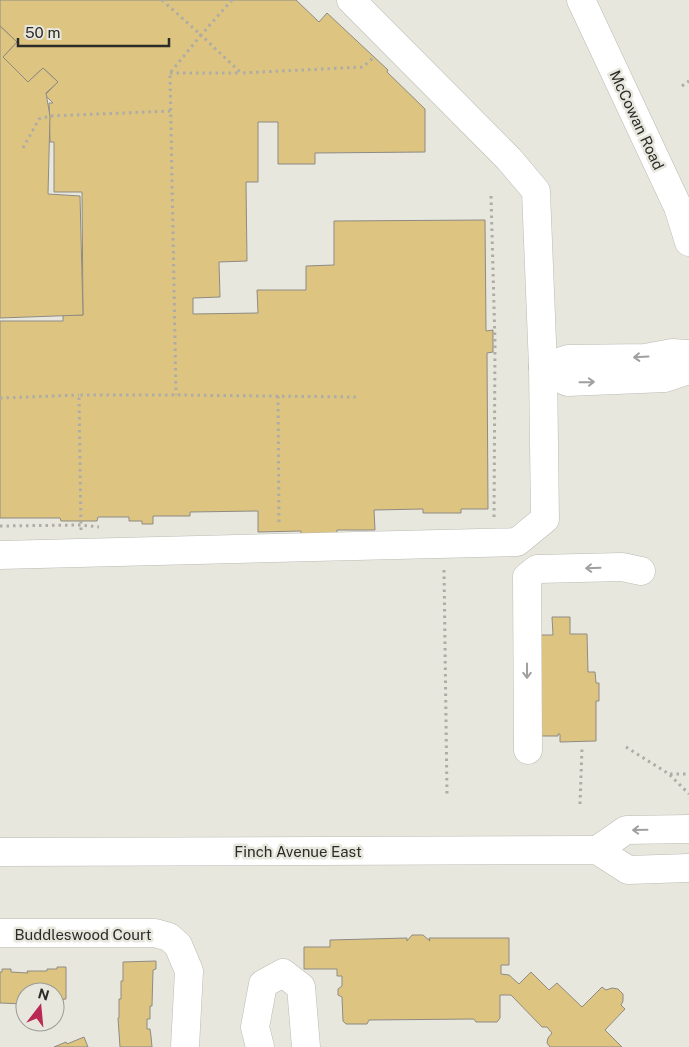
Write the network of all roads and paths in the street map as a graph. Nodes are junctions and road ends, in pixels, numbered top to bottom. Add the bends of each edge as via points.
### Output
1 (162, 0) edge
2 (232, 0) edge
3 (351, 0) edge
4 (580, 0) edge
5 (201, 35) junction
6 (391, 40) junction
7 (241, 72) junction
8 (170, 73) junction
9 (689, 81) edge
10 (682, 86) dead end
11 (171, 111) junction
12 (23, 148) dead end
13 (491, 196) dead end
14 (689, 242) edge
15 (689, 354) edge
16 (543, 367) junction
17 (689, 370) edge
18 (80, 395) junction
19 (176, 395) junction
20 (278, 396) junction
21 (356, 397) dead end
22 (0, 398) edge
23 (492, 543) junction
24 (280, 548) junction
25 (82, 553) junction
26 (0, 555) edge
27 (444, 570) dead end
28 (638, 578) dead end
29 (626, 747) dead end
30 (582, 748) dead end
31 (528, 750) dead end
32 (669, 774) junction
33 (689, 774) edge
34 (689, 794) edge
35 (446, 795) dead end
36 (580, 804) dead end
37 (689, 828) edge
38 (596, 850) junction
39 (0, 852) edge
40 (689, 868) edge
41 (0, 933) edge
42 (185, 1047) edge
43 (260, 1047) edge
44 (306, 1047) edge

1 - 5 path
2 - 5 path
3 - 6 main road
4 - 14 main road, McCowan Road via 678,207
5 - 7 path
5 - 8 path
6 - 7 path via 363,67
6 - 16 main road via 536,190
7 - 8 path
8 - 11 path
9 - 10 path
11 - 12 path via 50,116 40,119
11 - 19 path
13 - 23 path via 495,343
15 -> 16 main road via 568,359
16 -> 17 main road via 567,382 665,378
16 - 23 main road via 545,519 517,542
18 - 19 path
18 - 22 path
18 - 25 path
19 - 20 path
20 - 21 path
20 - 24 path
23 - 24 main road
24 - 25 main road
25 - 26 main road
27 - 35 path
28 -> 31 main road via 546,588 527,597
29 - 32 path
30 - 36 path
32 - 33 path
32 - 34 path
37 -> 38 main road via 626,830
38 - 39 main road, Finch Avenue East
38 - 40 main road via 628,870
41 - 42 main road, Buddleswood Court via 155,933 169,937 178,945 189,971
43 - 44 main road via 256,1027 263,984 283,973 301,987

